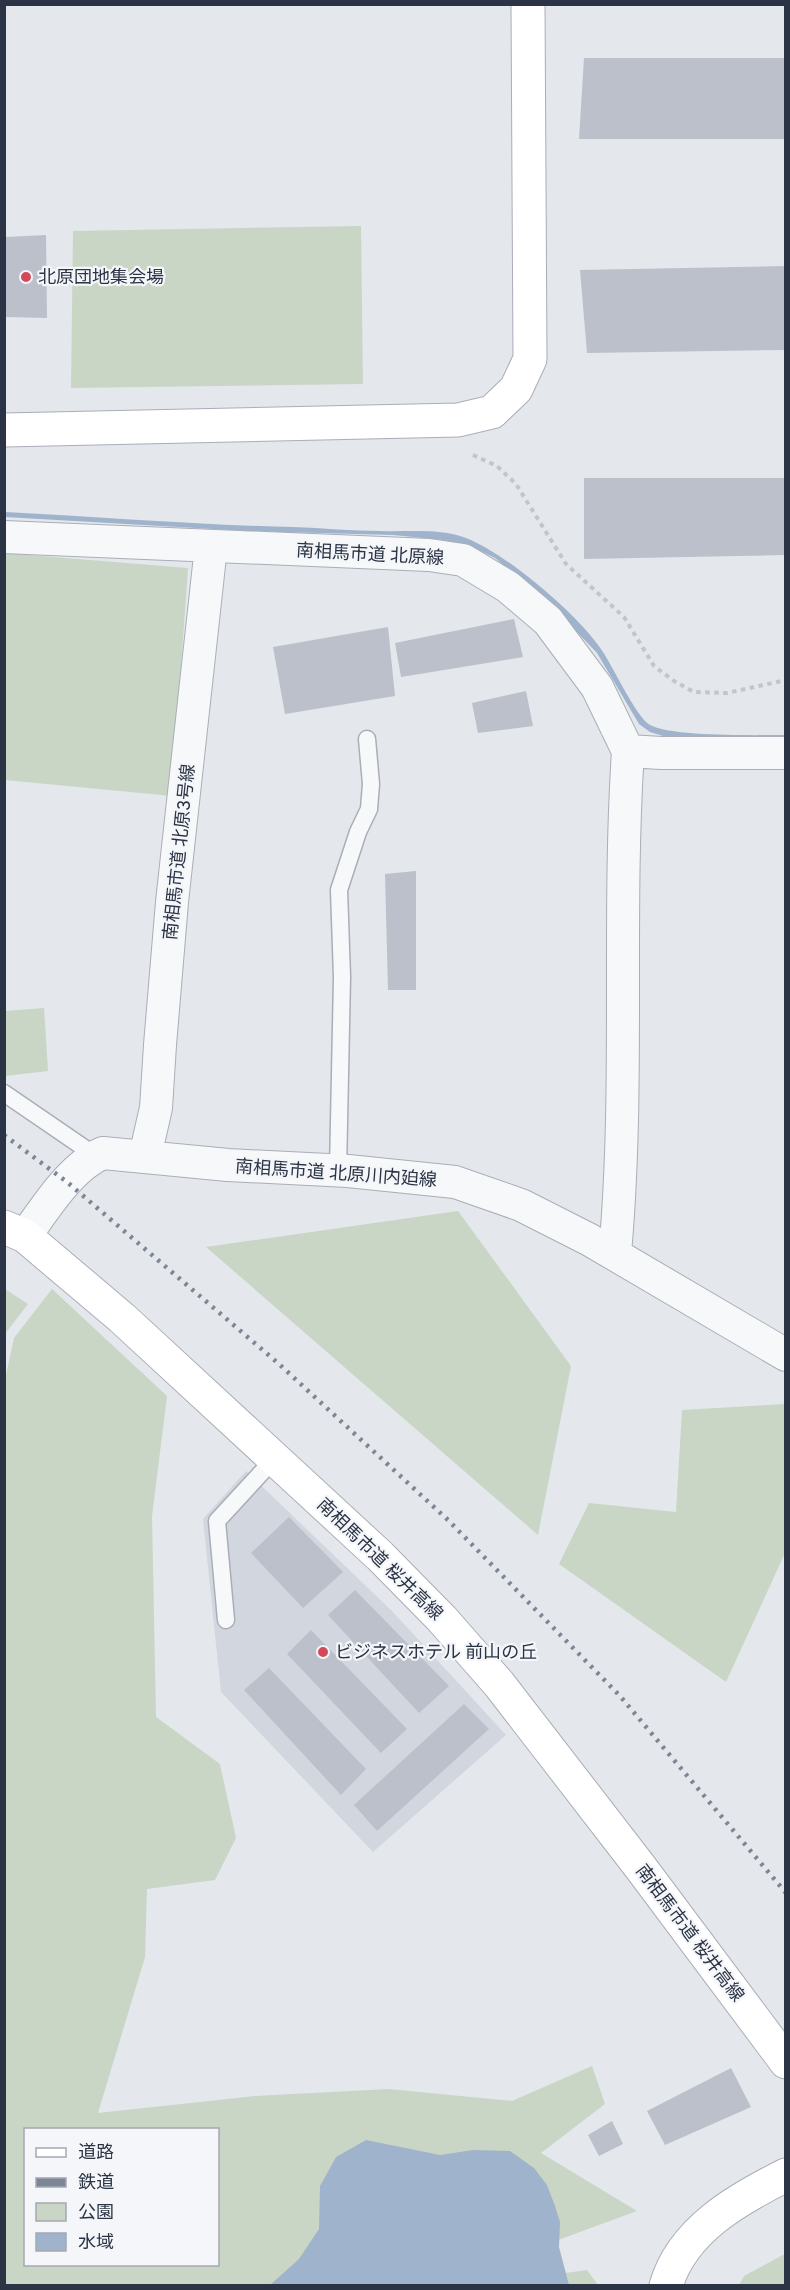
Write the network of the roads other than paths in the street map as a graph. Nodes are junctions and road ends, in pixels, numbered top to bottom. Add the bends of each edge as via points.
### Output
1 (528, 4) edge
2 (4, 430) edge
3 (4, 537) edge
4 (211, 547) junction
5 (367, 739) dead end
6 (627, 751) junction
7 (786, 753) edge
8 (4, 1093) edge
9 (96, 1156) junction
10 (145, 1156) junction
11 (338, 1171) junction
12 (15, 1232) edge
13 (615, 1253) junction
14 (786, 1355) edge
15 (275, 1458) junction
16 (226, 1620) dead end
17 (786, 2062) edge
18 (786, 2175) edge
19 (666, 2286) edge

1 - 2 street via 530,359 516,389 492,412 458,420
3 - 4 street, 南相馬市道 北原線
4 - 6 street, 南相馬市道 北原線 via 429,555 463,560 508,587 548,621 597,687
4 - 10 street, 南相馬市道 北原3号線 via 172,902 156,1108
5 - 11 lane via 369,808 339,890 342,977
6 - 7 street
6 - 13 street via 621,1176
8 - 9 lane
9 - 10 street, 南相馬市道 北原川内廹線
9 - 12 street
10 - 11 street, 南相馬市道 北原川内廹線
11 - 13 street, 南相馬市道 北原川内廹線 via 455,1182 521,1205
12 - 15 street, 南相馬市道 桜井高線 via 122,1318
13 - 14 street, 南相馬市道 北原川内廹線
15 - 16 lane via 217,1521
15 - 17 street, 南相馬市道 桜井高線 via 388,1564 499,1684
18 - 19 street via 705,2225 683,2251

